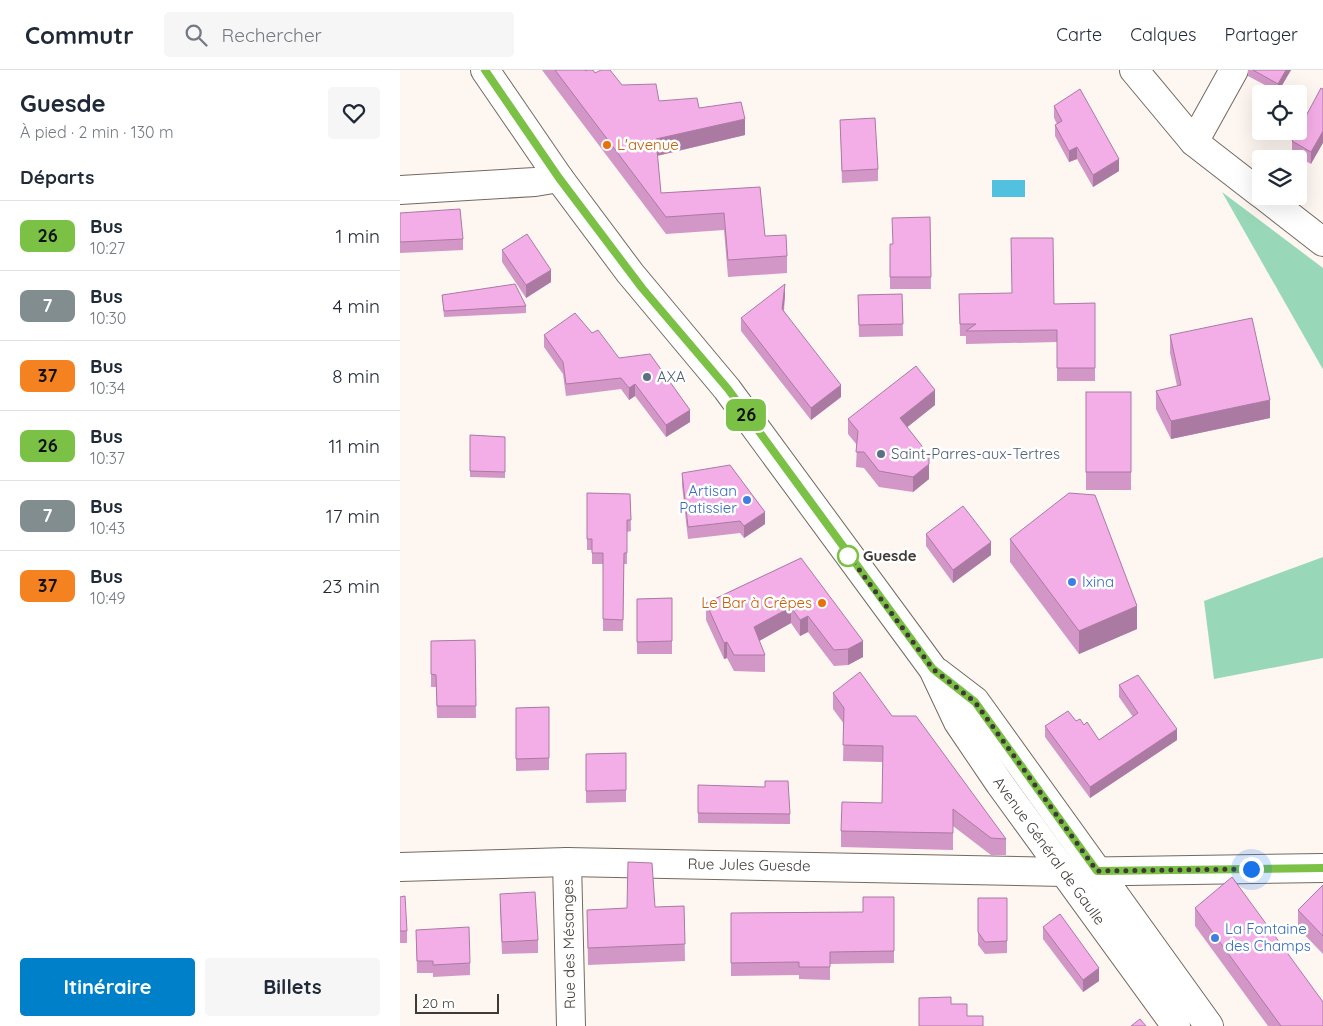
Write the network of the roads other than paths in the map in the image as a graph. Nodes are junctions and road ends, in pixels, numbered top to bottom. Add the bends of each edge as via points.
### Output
1 (485, 70) edge
2 (1134, 70) edge
3 (1234, 70) edge
4 (1194, 142) junction
5 (559, 178) junction
6 (1252, 187) edge
7 (400, 190) edge
8 (1276, 205) edge
9 (1323, 242) edge
10 (933, 669) junction
11 (567, 862) junction
12 (400, 867) edge
13 (1323, 868) edge
14 (1097, 871) junction
15 (1064, 872) junction
16 (571, 1026) edge
17 (1176, 1026) edge
18 (1209, 1026) edge

1 - 5 main road, Avenue Général de Gaulle
2 - 4 main road
3 - 4 main road
4 - 6 main road
5 - 7 main road
5 - 10 main road, Avenue Général de Gaulle via 659,309 728,389
8 - 9 main road
10 - 14 main road, Avenue Général de Gaulle via 975,702
10 - 15 main road, Avenue Général de Gaulle via 958,722
11 - 12 main road, Rue Jules Guesde
11 - 15 main road, Rue Jules Guesde
11 - 16 main road, Rue des Mésanges
13 - 14 main road, Rue Jules Guesde
14 - 15 main road, Rue Jules Guesde
14 - 18 main road, Avenue Général de Gaulle
15 - 17 main road, Avenue Général de Gaulle

